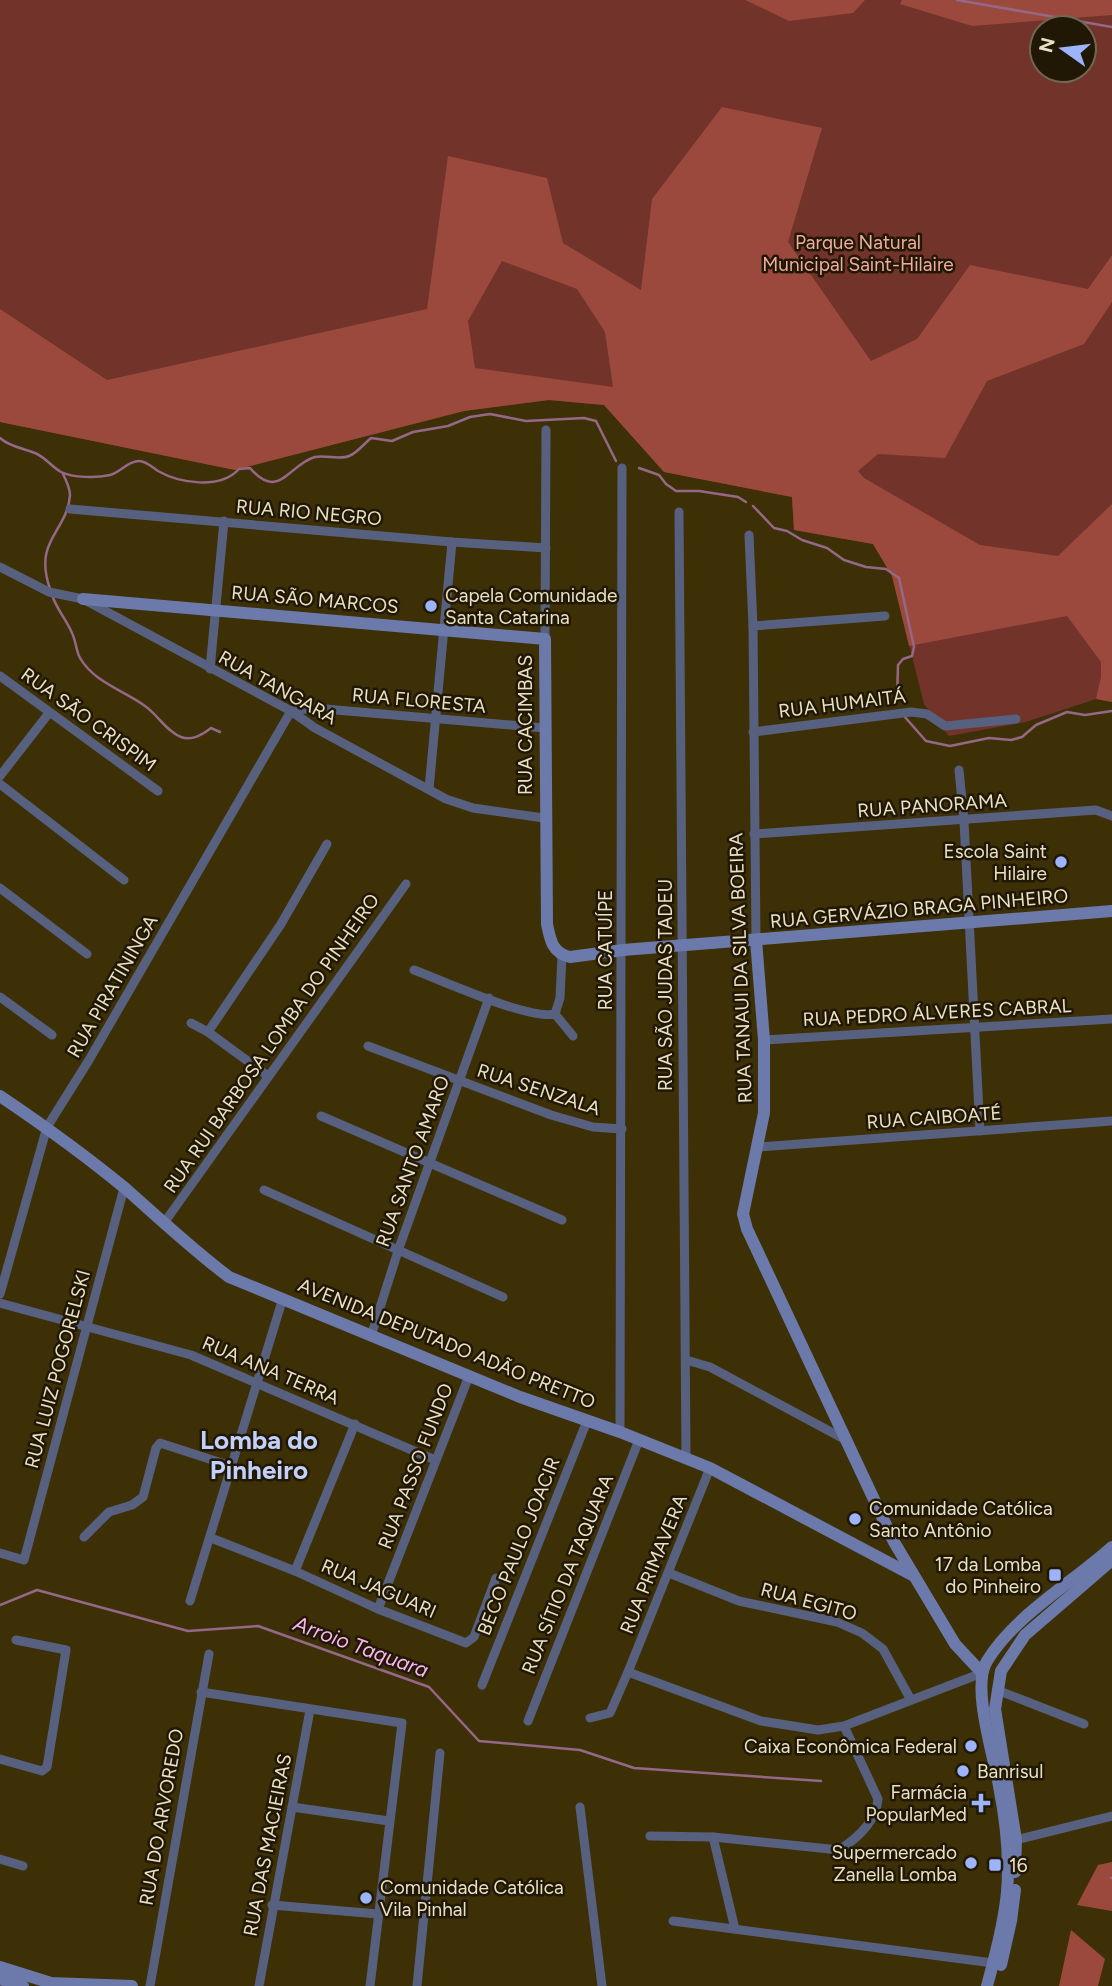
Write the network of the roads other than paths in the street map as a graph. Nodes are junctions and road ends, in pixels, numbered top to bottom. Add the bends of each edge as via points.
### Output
1 (546, 430) dead end
2 (621, 468) dead end
3 (70, 509) dead end
4 (679, 512) dead end
5 (224, 521) junction
6 (749, 535) dead end
7 (452, 542) junction
8 (546, 548) junction
9 (0, 568) edge
10 (83, 599) junction
11 (216, 610) junction
12 (885, 616) dead end
13 (753, 626) junction
14 (443, 629) junction
15 (545, 639) junction
16 (210, 669) junction
17 (0, 676) edge
18 (291, 711) junction
19 (49, 713) junction
20 (435, 719) junction
21 (1016, 719) dead end
22 (545, 728) junction
23 (753, 732) junction
24 (959, 771) dead end
25 (0, 776) edge
26 (0, 784) edge
27 (429, 789) junction
28 (158, 791) dead end
29 (1112, 816) edge
30 (544, 818) junction
31 (964, 821) junction
32 (754, 834) junction
33 (327, 844) dead end
34 (124, 880) dead end
35 (406, 884) dead end
36 (0, 888) edge
37 (1112, 911) edge
38 (969, 923) junction
39 (756, 940) junction
40 (683, 946) junction
41 (623, 950) junction
42 (87, 954) dead end
43 (562, 955) junction
44 (415, 970) dead end
45 (0, 997) edge
46 (489, 998) junction
47 (555, 1014) junction
48 (1112, 1019) edge
49 (191, 1023) dead end
50 (976, 1028) junction
51 (208, 1032) junction
52 (52, 1035) dead end
53 (573, 1037) dead end
54 (764, 1040) junction
55 (368, 1046) dead end
56 (268, 1076) junction
57 (460, 1081) junction
58 (0, 1096) edge
59 (321, 1116) dead end
60 (1112, 1121) edge
61 (47, 1127) junction
62 (622, 1129) junction
63 (980, 1131) junction
64 (759, 1147) junction
65 (431, 1164) junction
66 (124, 1188) junction
67 (264, 1190) dead end
68 (562, 1220) dead end
69 (164, 1223) junction
70 (399, 1248) junction
71 (0, 1294) edge
72 (503, 1297) dead end
73 (283, 1298) junction
74 (0, 1303) edge
75 (88, 1326) junction
76 (371, 1336) junction
77 (686, 1360) junction
78 (469, 1376) junction
79 (258, 1382) junction
80 (587, 1421) junction
81 (355, 1424) junction
82 (620, 1432) junction
83 (639, 1440) junction
84 (845, 1440) junction
85 (686, 1457) junction
86 (435, 1460) junction
87 (231, 1466) junction
88 (710, 1468) junction
89 (84, 1537) dead end
90 (211, 1538) junction
91 (1112, 1547) edge
92 (0, 1553) edge
93 (1112, 1560) edge
94 (295, 1571) junction
95 (668, 1573) junction
96 (912, 1575) junction
97 (496, 1578) dead end
98 (190, 1601) dead end
99 (378, 1609) junction
100 (16, 1640) dead end
101 (209, 1654) dead end
102 (984, 1667) junction
103 (1001, 1671) junction
104 (628, 1672) junction
105 (482, 1685) dead end
106 (980, 1690) junction
107 (996, 1690) junction
108 (201, 1692) junction
109 (911, 1700) junction
110 (310, 1710) junction
111 (590, 1718) dead end
112 (528, 1721) dead end
113 (1084, 1724) dead end
114 (845, 1726) junction
115 (440, 1753) dead end
116 (0, 1759) edge
117 (292, 1807) junction
118 (580, 1807) dead end
119 (1112, 1816) edge
120 (389, 1821) junction
121 (650, 1836) dead end
122 (713, 1837) junction
123 (1016, 1840) junction
124 (0, 1859) edge
125 (23, 1866) dead end
126 (272, 1905) junction
127 (378, 1914) junction
128 (673, 1920) dead end
129 (735, 1929) junction
130 (993, 1963) junction
131 (0, 1972) edge
132 (23, 1986) edge
133 (132, 1986) edge
134 (150, 1986) edge
135 (259, 1986) edge
136 (370, 1986) edge
137 (417, 1986) edge
138 (602, 1986) edge
139 (987, 1986) edge
140 (996, 1986) edge

1 - 8 street, RUA CACIMBAS
2 - 41 street, RUA CATUÍPE
3 - 5 street, RUA RIO NEGRO
4 - 40 street, RUA SÃO JUDAS TADEU
5 - 7 street, RUA RIO NEGRO
5 - 11 street
6 - 13 street, RUA TANAUI DA SILVA BOEIRA
7 - 8 street, RUA RIO NEGRO
7 - 14 street
8 - 15 street, RUA CACIMBAS
9 - 10 street, RUA TANGARA via 49,592
10 - 11 street, RUA SÃO MARCOS
10 - 16 street, RUA TANGARA
11 - 14 street, RUA SÃO MARCOS
11 - 16 street
12 - 13 street
13 - 23 street, RUA TANAUI DA SILVA BOEIRA
14 - 15 street, RUA SÃO MARCOS
14 - 20 street
15 - 22 street, RUA CACIMBAS
16 - 18 street, RUA TANGARA
17 - 19 street, RUA SÃO CRISPIM
18 - 20 street, RUA FLORESTA via 313,708
18 - 27 street, RUA TANGARA
18 - 61 street, RUA PIRATININGA
19 - 25 street
19 - 28 street, RUA SÃO CRISPIM
20 - 22 street, RUA FLORESTA
20 - 27 street
21 - 23 street, RUA HUMAITÁ via 945,726 927,714 911,712
22 - 30 street, RUA CACIMBAS
23 - 32 street, RUA TANAUI DA SILVA BOEIRA
24 - 31 street
26 - 34 street
27 - 30 street, RUA TANGARA via 473,808
29 - 31 street, RUA PANORAMA via 1096,810
30 - 43 street, RUA CACIMBAS via 547,924 551,944
31 - 32 street, RUA PANORAMA
31 - 38 street
32 - 39 street, RUA TANAUI DA SILVA BOEIRA
33 - 51 street via 281,924
35 - 56 street, RUA RUI BARBOSA LOMBA DO PINHEIRO
36 - 42 street
37 - 38 street, RUA GERVÁZIO BRAGA PINHEIRO
38 - 39 street, RUA GERVÁZIO BRAGA PINHEIRO
38 - 50 street
39 - 40 street, RUA GERVÁZIO BRAGA PINHEIRO
39 - 54 street, RUA TANAUI DA SILVA BOEIRA
40 - 41 street, RUA GERVÁZIO BRAGA PINHEIRO
40 - 77 street, RUA SÃO JUDAS TADEU
41 - 43 street, RUA GERVÁZIO BRAGA PINHEIRO
41 - 62 street, RUA CATUÍPE
43 - 47 street, RUA CACIMBAS
44 - 46 street
45 - 52 street
46 - 47 street via 520,1011
46 - 57 street, RUA SANTO AMARO
47 - 53 street
48 - 50 street, RUA PEDRO ÁLVERES CABRAL
49 - 51 street
50 - 54 street, RUA PEDRO ÁLVERES CABRAL
50 - 63 street
51 - 56 street
54 - 64 street, RUA TANAUI DA SILVA BOEIRA
55 - 57 street, RUA SENZALA
56 - 69 street, RUA RUI BARBOSA LOMBA DO PINHEIRO
57 - 62 street, RUA SENZALA via 551,1115 593,1127
57 - 65 street, RUA SANTO AMARO
58 - 61 street, AVENIDA DEPUTADO ADÃO PRETTO
59 - 65 street
60 - 63 street, RUA CAIBOATÉ
61 - 66 street, AVENIDA DEPUTADO ADÃO PRETTO
61 - 71 street, RUA PIRATININGA
62 - 82 street, RUA CATUÍPE
63 - 64 street, RUA CAIBOATÉ
64 - 84 street, RUA TANAUI DA SILVA BOEIRA via 743,1214 747,1229
65 - 68 street
65 - 70 street, RUA SANTO AMARO
66 - 69 street, AVENIDA DEPUTADO ADÃO PRETTO
66 - 75 street, RUA LUIZ POGORELSKI
67 - 70 street
69 - 73 street, AVENIDA DEPUTADO ADÃO PRETTO via 229,1277
70 - 72 street
70 - 76 street, RUA SANTO AMARO
73 - 76 street, AVENIDA DEPUTADO ADÃO PRETTO
73 - 79 street
74 - 75 street, RUA ANA TERRA
75 - 79 street, RUA ANA TERRA via 160,1345
75 - 92 street, RUA LUIZ POGORELSKI via 24,1560
76 - 78 street, AVENIDA DEPUTADO ADÃO PRETTO
77 - 84 street via 710,1367
77 - 85 street, RUA SÃO JUDAS TADEU
78 - 80 street, AVENIDA DEPUTADO ADÃO PRETTO
78 - 86 street, RUA PASSO FUNDO
79 - 81 street, RUA ANA TERRA
79 - 87 street
80 - 82 street, AVENIDA DEPUTADO ADÃO PRETTO
80 - 105 street, BECO PAULO JOACIR
81 - 86 street, RUA ANA TERRA
81 - 94 street
82 - 83 street, AVENIDA DEPUTADO ADÃO PRETTO
83 - 85 street, AVENIDA DEPUTADO ADÃO PRETTO
83 - 112 street, RUA SÍTIO DA TAQUARA
84 - 96 street, RUA TANAUI DA SILVA BOEIRA
85 - 88 street, AVENIDA DEPUTADO ADÃO PRETTO
86 - 99 street, RUA PASSO FUNDO
87 - 89 street via 160,1443 143,1497 109,1512
87 - 90 street
88 - 95 street, RUA PRIMAVERA
88 - 96 street, AVENIDA DEPUTADO ADÃO PRETTO
90 - 94 street, RUA JAGUARI
90 - 98 street
91 - 102 street via 1020,1622
93 - 103 street via 1025,1635
94 - 99 street, RUA JAGUARI
95 - 104 street, RUA PRIMAVERA
95 - 109 street, RUA EGITO via 739,1601 837,1622 862,1633 883,1649
96 - 102 street, RUA TANAUI DA SILVA BOEIRA via 956,1644
97 - 99 street, RUA JAGUARI via 474,1637 466,1643
100 - 116 street via 66,1650 47,1768 42,1771
101 - 108 street, RUA DO ARVOREDO
102 - 103 street, RUA TANAUI DA SILVA BOEIRA
102 - 106 street
102 - 109 street
103 - 107 street
104 - 111 street, RUA PRIMAVERA via 610,1713
104 - 114 street via 761,1721 818,1730
106 - 107 street
106 - 130 street via 1007,1843 1007,1893
107 - 113 street
107 - 123 street via 995,1709
108 - 110 street
108 - 134 street, RUA DO ARVOREDO
109 - 114 street
110 - 117 street, RUA DAS MACIEIRAS
110 - 120 street via 402,1724
114 - 122 street via 878,1800 877,1811 856,1839 839,1850
115 - 137 street
117 - 120 street
117 - 126 street, RUA DAS MACIEIRAS
118 - 138 street
119 - 123 street
120 - 127 street
121 - 122 street
122 - 129 street
123 - 140 street via 1011,1921
124 - 125 street
126 - 127 street
126 - 135 street, RUA DAS MACIEIRAS
127 - 136 street
128 - 129 street
129 - 130 street
130 - 139 street
131 - 132 street
131 - 133 street via 51,1983

